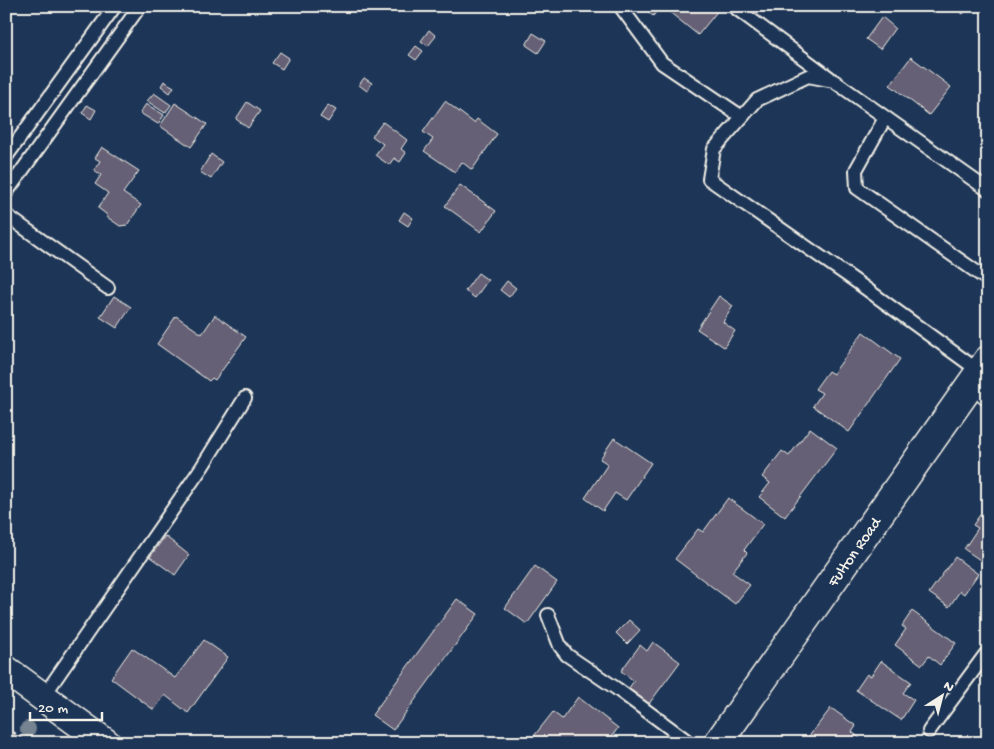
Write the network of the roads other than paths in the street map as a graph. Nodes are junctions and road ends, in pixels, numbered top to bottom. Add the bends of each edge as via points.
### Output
1 (115, 6) edge
2 (140, 6) edge
3 (620, 6) edge
4 (733, 6) edge
5 (834, 81) junction
6 (742, 117) junction
7 (885, 118) junction
8 (6, 157) edge
9 (988, 190) edge
10 (6, 193) edge
11 (6, 215) edge
12 (988, 280) edge
13 (108, 288) dead end
14 (982, 376) edge
15 (245, 398) dead end
16 (548, 615) dead end
17 (988, 654) edge
18 (6, 670) edge
19 (43, 697) junction
20 (929, 731) dead end
21 (726, 740) edge
22 (106, 743) edge
23 (690, 743) edge

1 - 8 lane
2 - 10 lane
3 - 6 lane via 662,63
4 - 5 lane
5 - 6 lane via 808,76 757,100
5 - 7 lane
6 - 14 lane via 714,150 709,179 854,280
7 - 9 lane
7 - 12 lane via 856,170 857,188
11 - 13 lane
14 - 21 main road, Fulton Road
15 - 19 lane via 202,467
16 - 23 lane via 567,655
17 - 20 lane via 984,655
18 - 19 main road
19 - 22 main road

